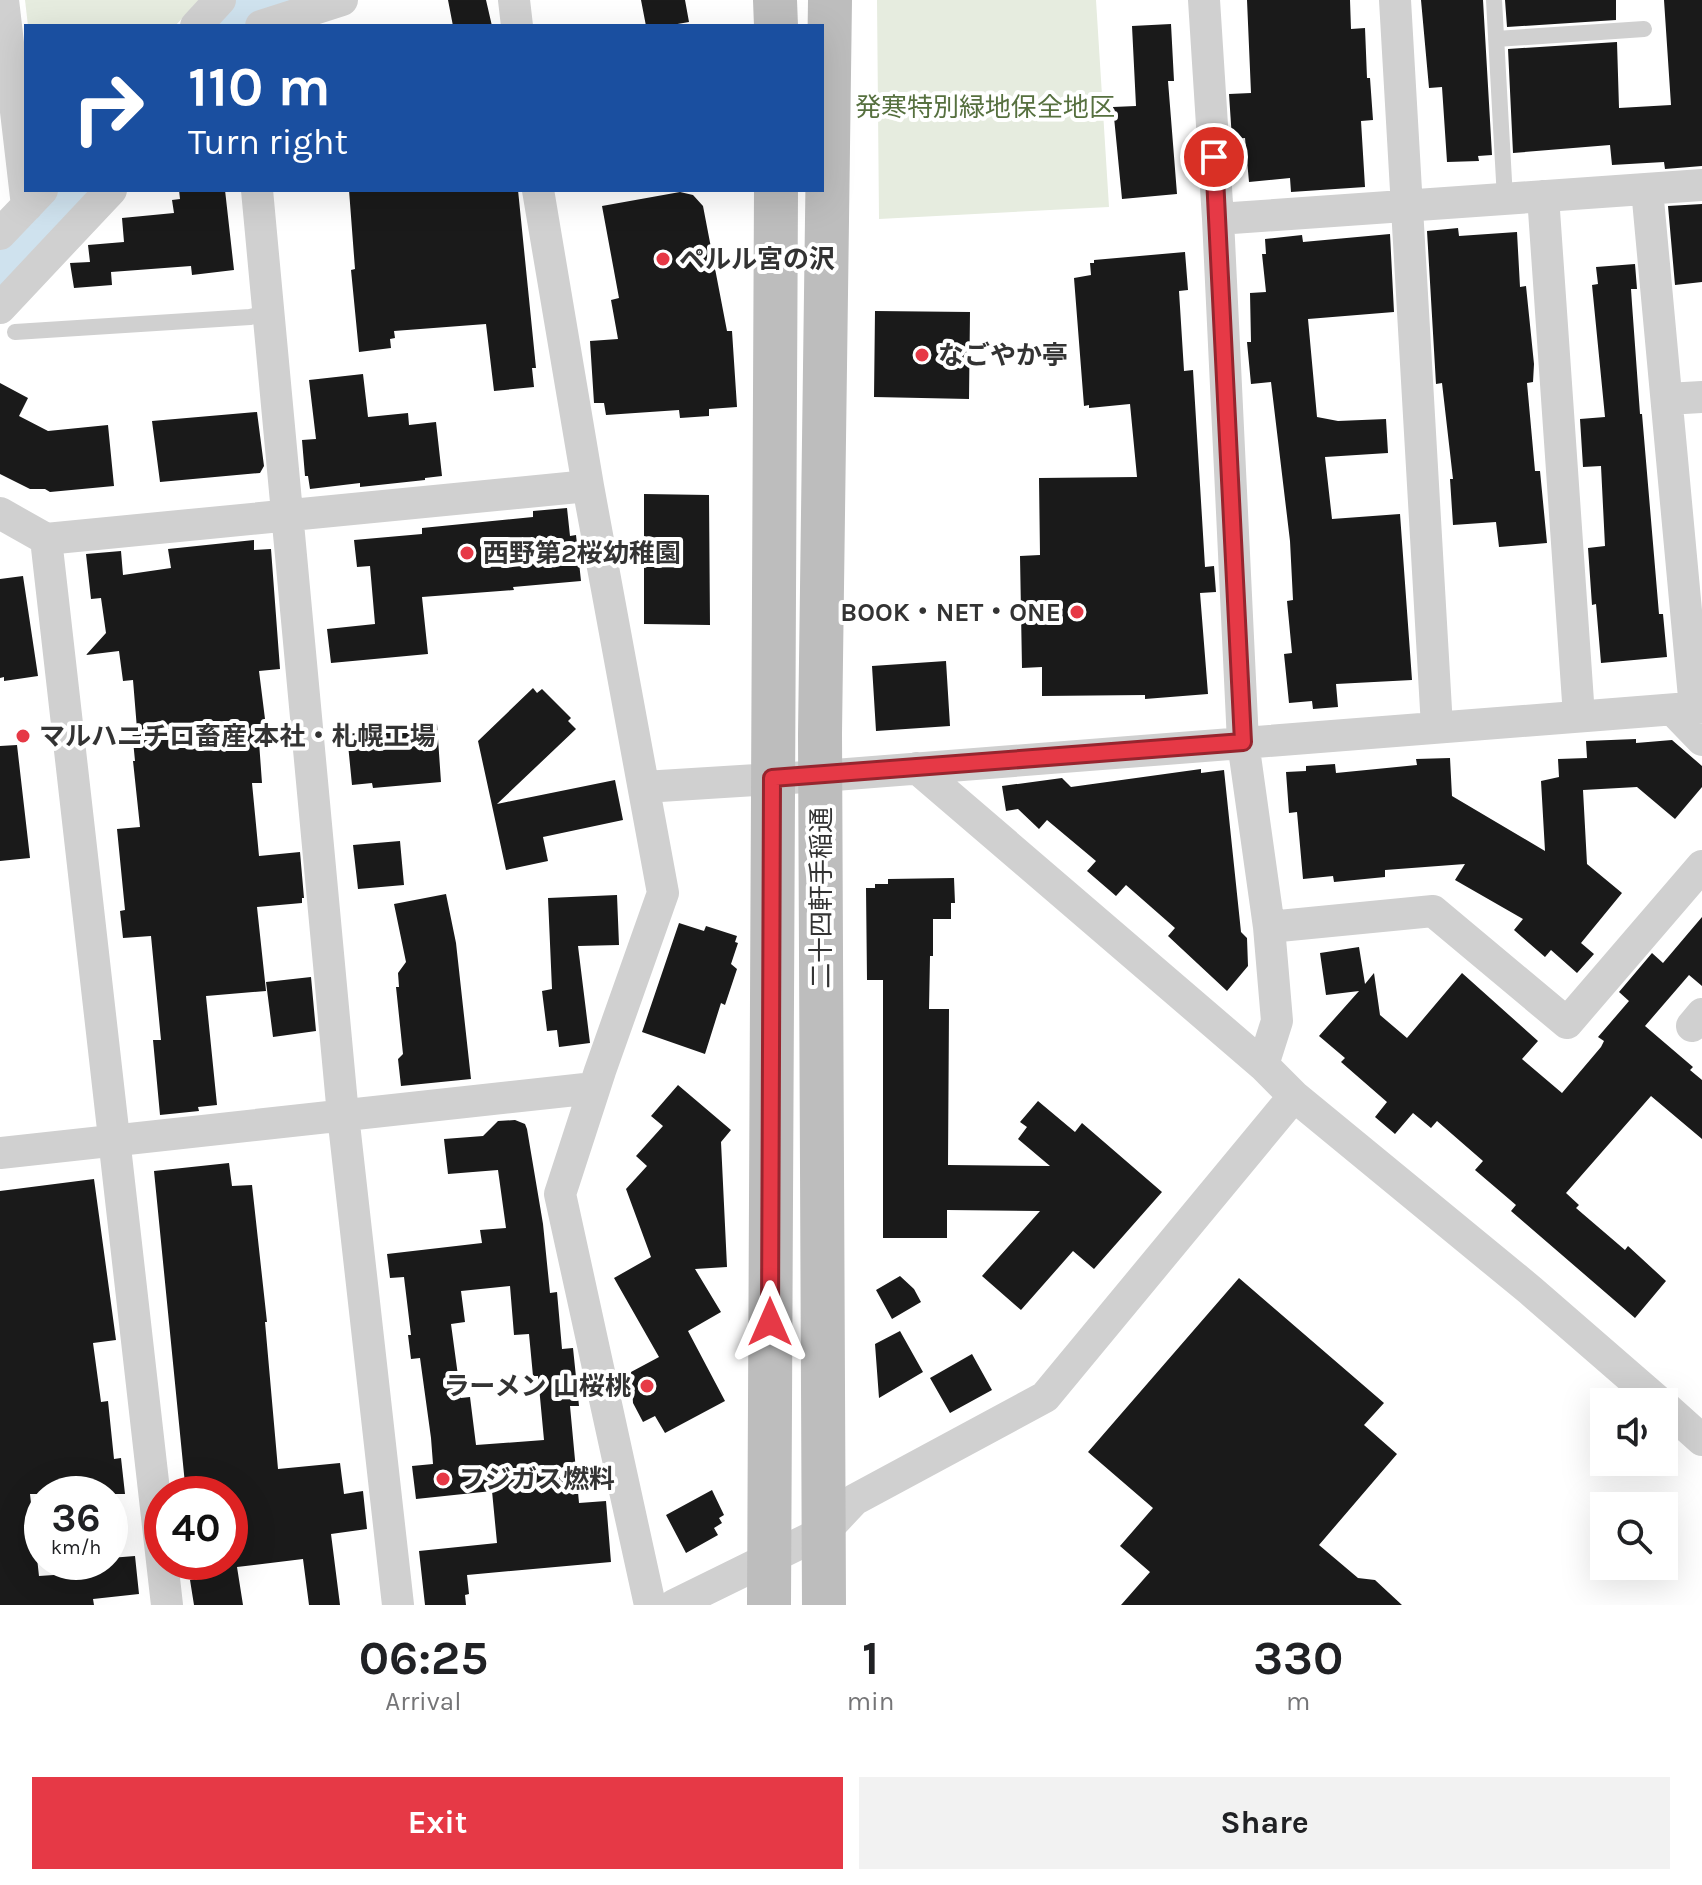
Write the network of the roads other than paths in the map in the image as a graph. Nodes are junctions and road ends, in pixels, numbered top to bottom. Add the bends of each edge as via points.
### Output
1 (3, 0) edge
2 (220, 0) edge
3 (239, 0) edge
4 (342, 0) edge
5 (514, 0) edge
6 (775, 0) edge
7 (830, 0) edge
8 (1204, 0) edge
9 (1395, 0) edge
10 (1494, 0) edge
11 (198, 24) edge
12 (242, 24) edge
13 (267, 24) edge
14 (517, 24) edge
15 (776, 24) edge
16 (1644, 29) dead end
17 (1496, 39) junction
18 (24, 134) edge
19 (1702, 185) edge
20 (1647, 189) junction
21 (109, 192) edge
22 (257, 192) edge
23 (538, 192) edge
24 (776, 192) edge
25 (1543, 196) junction
26 (34, 198) edge
27 (1505, 199) junction
28 (1407, 206) junction
29 (1218, 219) junction
30 (0, 234) edge
31 (269, 312) junction
32 (7, 320) edge
33 (1702, 397) edge
34 (1667, 399) junction
35 (588, 486) junction
36 (0, 513) edge
37 (287, 514) junction
38 (46, 539) junction
39 (1690, 708) edge
40 (1579, 716) junction
41 (1437, 727) junction
42 (1702, 740) edge
43 (1243, 742) junction
44 (917, 768) junction
45 (822, 776) junction
46 (772, 778) junction
47 (644, 787) junction
48 (1702, 866) edge
49 (1269, 927) junction
50 (1263, 1065) junction
51 (594, 1088) junction
52 (1294, 1096) junction
53 (343, 1115) junction
54 (116, 1138) junction
55 (0, 1153) edge
56 (1643, 1388) edge
57 (1678, 1419) edge
58 (1702, 1440) edge
59 (825, 1531) junction
60 (770, 1559) junction
61 (167, 1605) edge
62 (398, 1605) edge
63 (650, 1605) edge
64 (674, 1605) edge
65 (769, 1605) edge
66 (824, 1605) edge

1 - 18 street
2 - 11 street
3 - 12 street
4 - 13 street
5 - 14 street
6 - 15 street
7 - 45 street, 二十四軒手稲通
8 - 29 street
9 - 28 street
10 - 17 lane
16 - 17 lane
17 - 27 lane
19 - 20 street
20 - 25 street
20 - 34 street
21 - 32 street
22 - 31 street
23 - 35 street
24 - 46 street, 二十四軒手稲通
25 - 27 street
25 - 40 street
26 - 30 street
27 - 28 street
28 - 29 street
28 - 41 street
29 - 43 street
31 - 32 lane via 250,317
31 - 37 street
33 - 34 street
34 - 39 street
35 - 37 street
35 - 47 street
36 - 38 street
37 - 38 street
37 - 53 street
38 - 54 street
39 - 40 street
39 - 42 street
40 - 41 street
41 - 43 street
43 - 44 street
43 - 49 street
44 - 45 street
44 - 50 street
45 - 46 street
45 - 59 street, 二十四軒手稲通
46 - 47 street
46 - 60 street, 二十四軒手稲通
47 - 51 street via 663,893
48 - 49 street via 1567,1023 1433,911
49 - 50 street via 1277,1021
50 - 52 street
51 - 53 street
51 - 63 street via 560,1194
52 - 56 street
52 - 59 street via 1045,1397 854,1500
53 - 54 street
53 - 62 street
54 - 55 street
54 - 61 street
57 - 58 street
59 - 60 street
59 - 66 street, 二十四軒手稲通
60 - 64 street
60 - 65 street, 二十四軒手稲通

